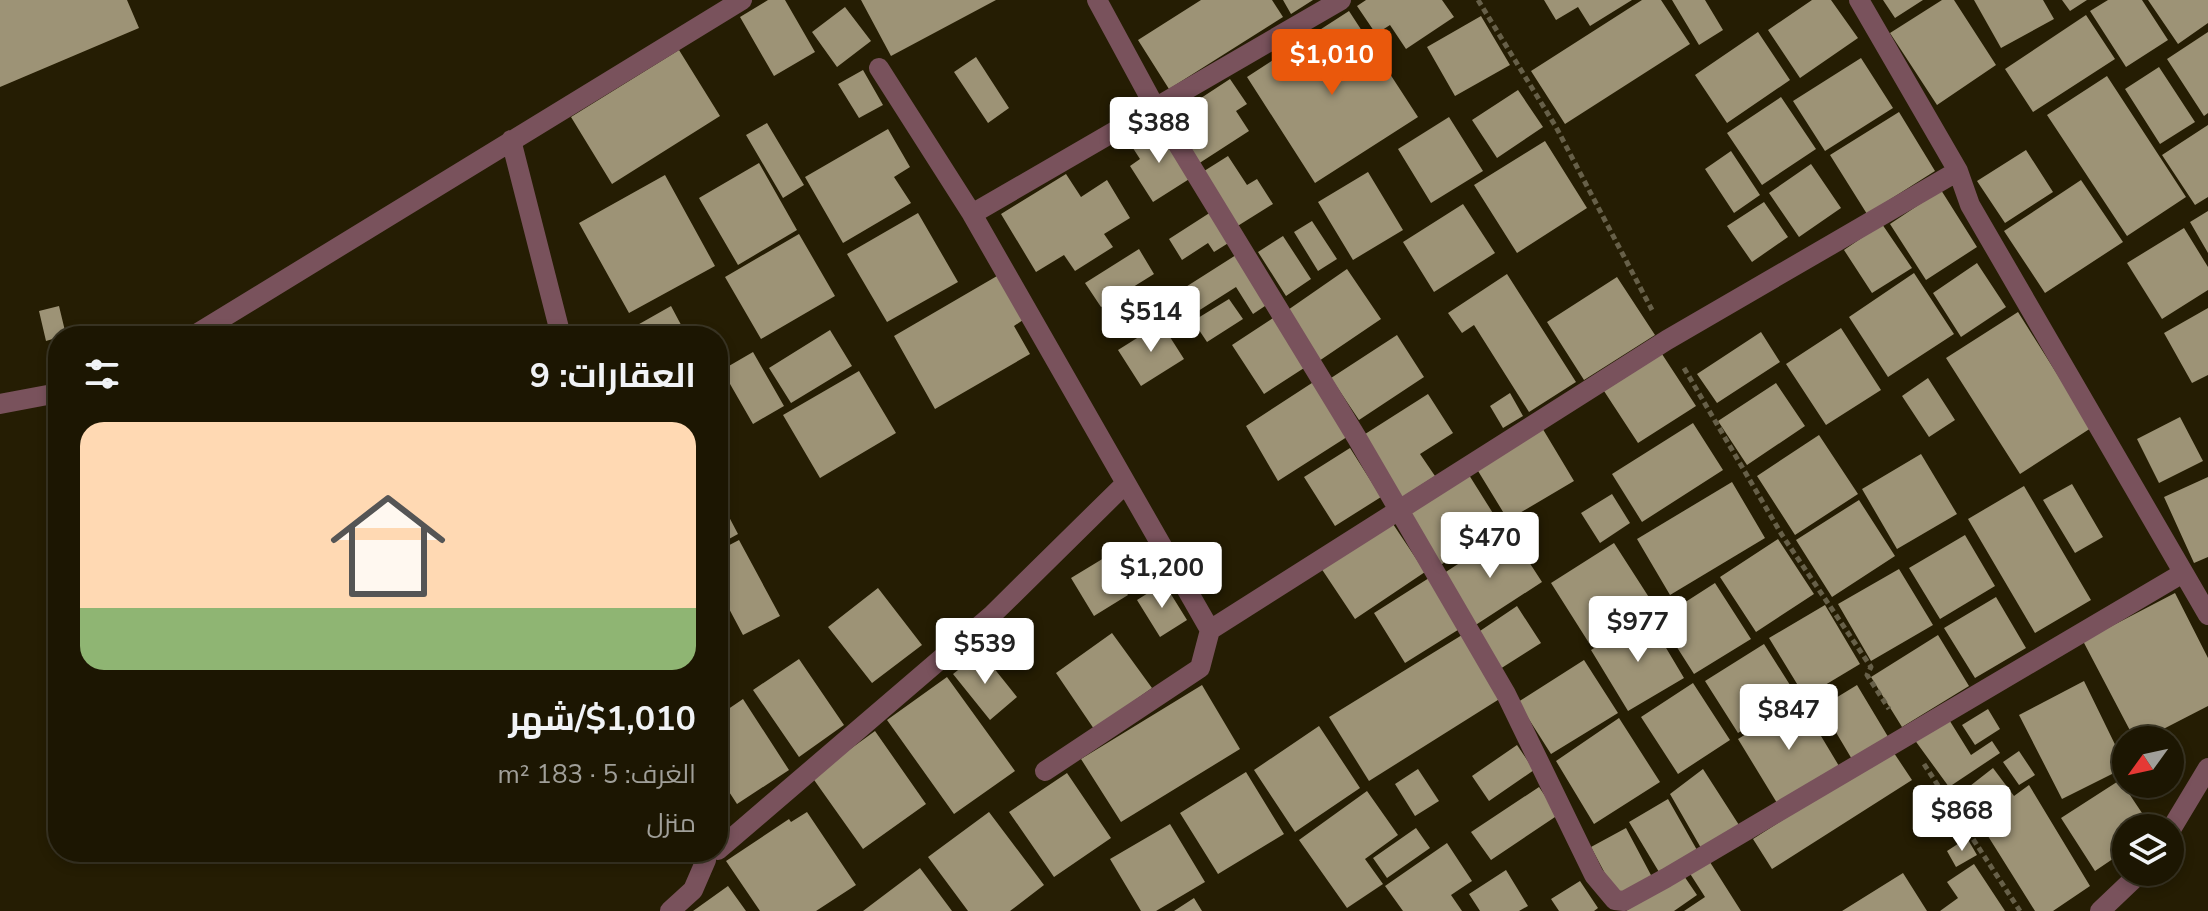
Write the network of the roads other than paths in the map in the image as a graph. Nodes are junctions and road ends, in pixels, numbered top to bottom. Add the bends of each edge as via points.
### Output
1 (742, 0) edge
2 (1097, 0) edge
3 (1341, 0) edge
4 (1859, 0) edge
5 (879, 68) dead end
6 (1155, 107) junction
7 (511, 140) junction
8 (1958, 171) junction
9 (972, 214) junction
10 (213, 326) edge
11 (558, 326) edge
12 (48, 395) edge
13 (0, 404) edge
14 (1125, 484) junction
15 (1396, 509) junction
16 (2183, 573) junction
17 (2208, 615) edge
18 (1210, 630) junction
19 (2208, 768) edge
20 (1045, 771) dead end
21 (2180, 814) edge
22 (728, 838) edge
23 (706, 862) edge
24 (2126, 886) edge
25 (670, 911) edge
26 (2100, 911) edge

1 - 7 street
2 - 6 street
3 - 6 street
4 - 8 street
5 - 9 street
6 - 9 street
6 - 15 street
7 - 10 street
7 - 11 street
8 - 15 street via 1667,340
8 - 16 street via 1970,205
9 - 14 street
12 - 13 street
14 - 18 street
14 - 22 street via 992,615
15 - 16 street via 1506,694 1594,875 1615,900 1624,901
15 - 18 street
16 - 17 street
18 - 20 street via 1200,668
19 - 21 street
23 - 25 street via 693,890
24 - 26 street

